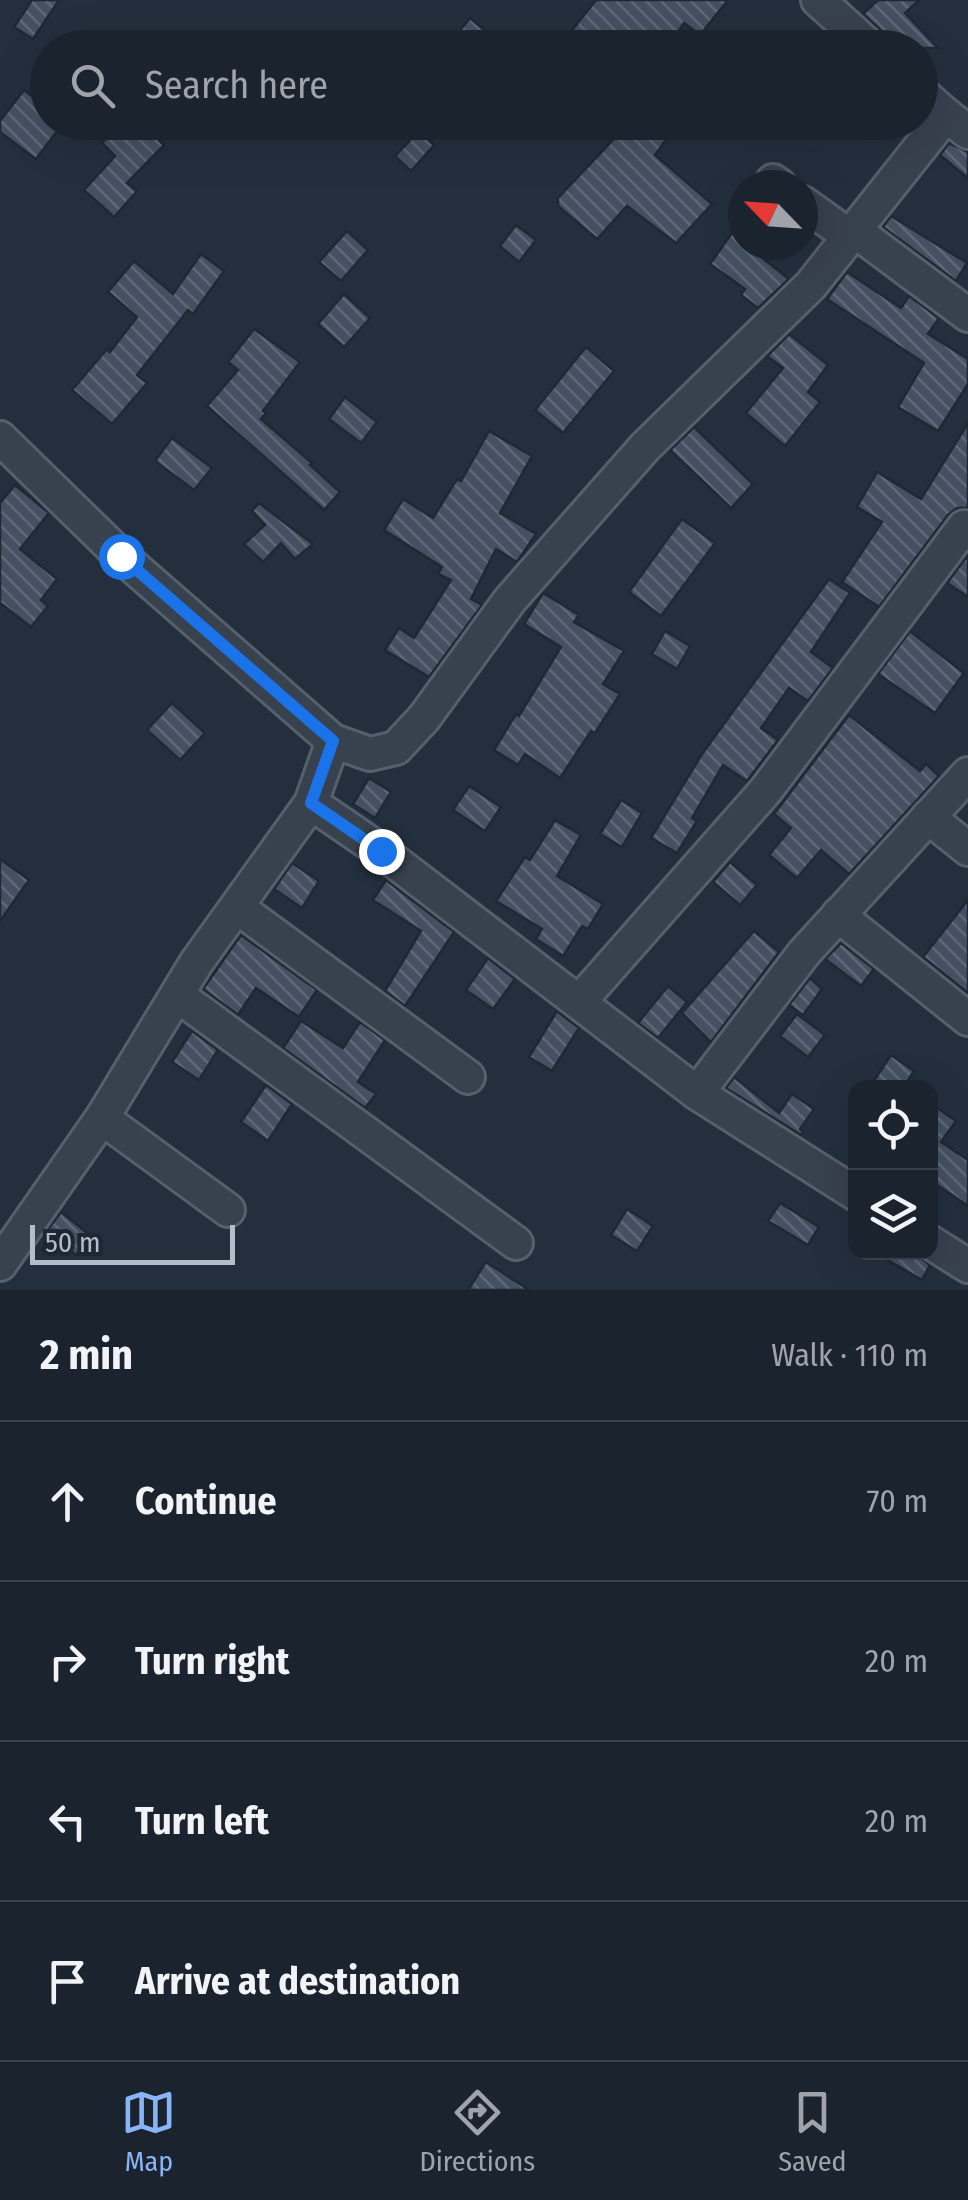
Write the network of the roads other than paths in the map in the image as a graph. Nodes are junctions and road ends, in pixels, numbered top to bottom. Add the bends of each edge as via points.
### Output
1 (818, 0) edge
2 (851, 30) edge
3 (957, 123) edge
4 (818, 211) edge
5 (852, 233) junction
6 (968, 315) edge
7 (0, 438) edge
8 (964, 527) dead end
9 (333, 741) junction
10 (968, 774) edge
11 (311, 803) junction
12 (928, 818) junction
13 (968, 850) edge
14 (237, 907) junction
15 (838, 915) junction
16 (177, 996) junction
17 (578, 1002) junction
18 (968, 1019) edge
19 (468, 1077) dead end
20 (697, 1093) junction
21 (102, 1118) junction
22 (848, 1189) edge
23 (228, 1210) dead end
24 (516, 1243) dead end
25 (938, 1247) edge
26 (968, 1266) edge
27 (0, 1267) edge
28 (15, 1290) edge

1 - 2 street
3 - 5 street
4 - 5 street
5 - 6 street
5 - 9 street via 810,284 633,460 510,600 396,748 370,754
7 - 9 street via 121,556
8 - 17 street via 766,790
9 - 11 street
10 - 12 street
11 - 14 street
11 - 17 street
12 - 13 street
12 - 15 street
14 - 16 street
14 - 19 street
15 - 18 street
15 - 20 street
16 - 21 street
16 - 24 street
17 - 20 street
20 - 22 street
21 - 23 street
21 - 27 street
25 - 26 street
27 - 28 street

